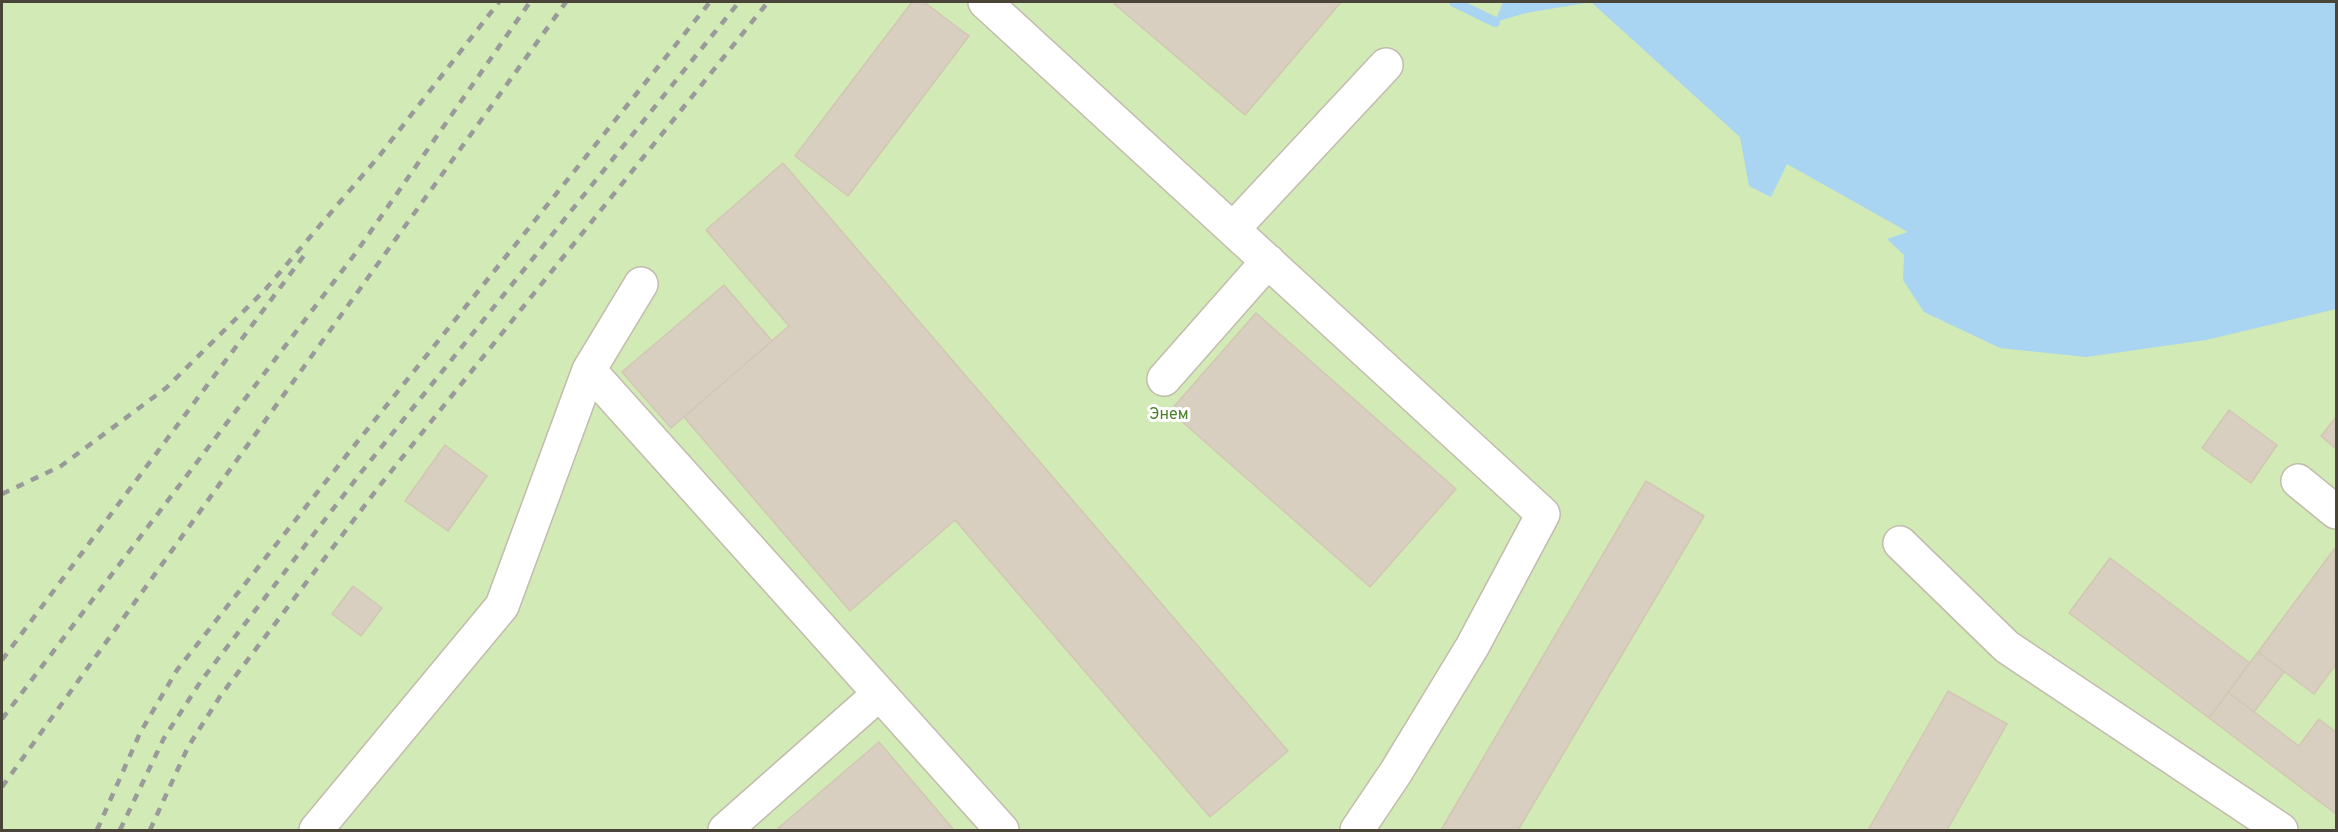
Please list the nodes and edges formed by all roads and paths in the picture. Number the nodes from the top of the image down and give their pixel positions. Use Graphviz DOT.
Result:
graph roads {
  1 [pos="985,2"];
  2 [pos="1386,66"];
  3 [pos="1233,230"];
  4 [pos="1268,261"];
  5 [pos="641,284"];
  6 [pos="589,370"];
  7 [pos="1164,380"];
  8 [pos="2298,481"];
  9 [pos="2337,512"];
  10 [pos="1900,543"];
  11 [pos="879,694"];
  12 [pos="316,831"];
  13 [pos="725,831"];
  14 [pos="1002,831"];
  15 [pos="1357,831"];
  16 [pos="2281,831"];
  1 -- 3 [label="lane"];
  2 -- 3 [label="lane"];
  3 -- 4 [label="lane"];
  4 -- 7 [label="lane"];
  4 -- 15 [label="lane"];
  5 -- 6 [label="lane"];
  6 -- 11 [label="lane"];
  6 -- 12 [label="lane"];
  8 -- 9 [label="lane"];
  10 -- 16 [label="lane"];
  11 -- 13 [label="lane"];
  11 -- 14 [label="lane"];
}
